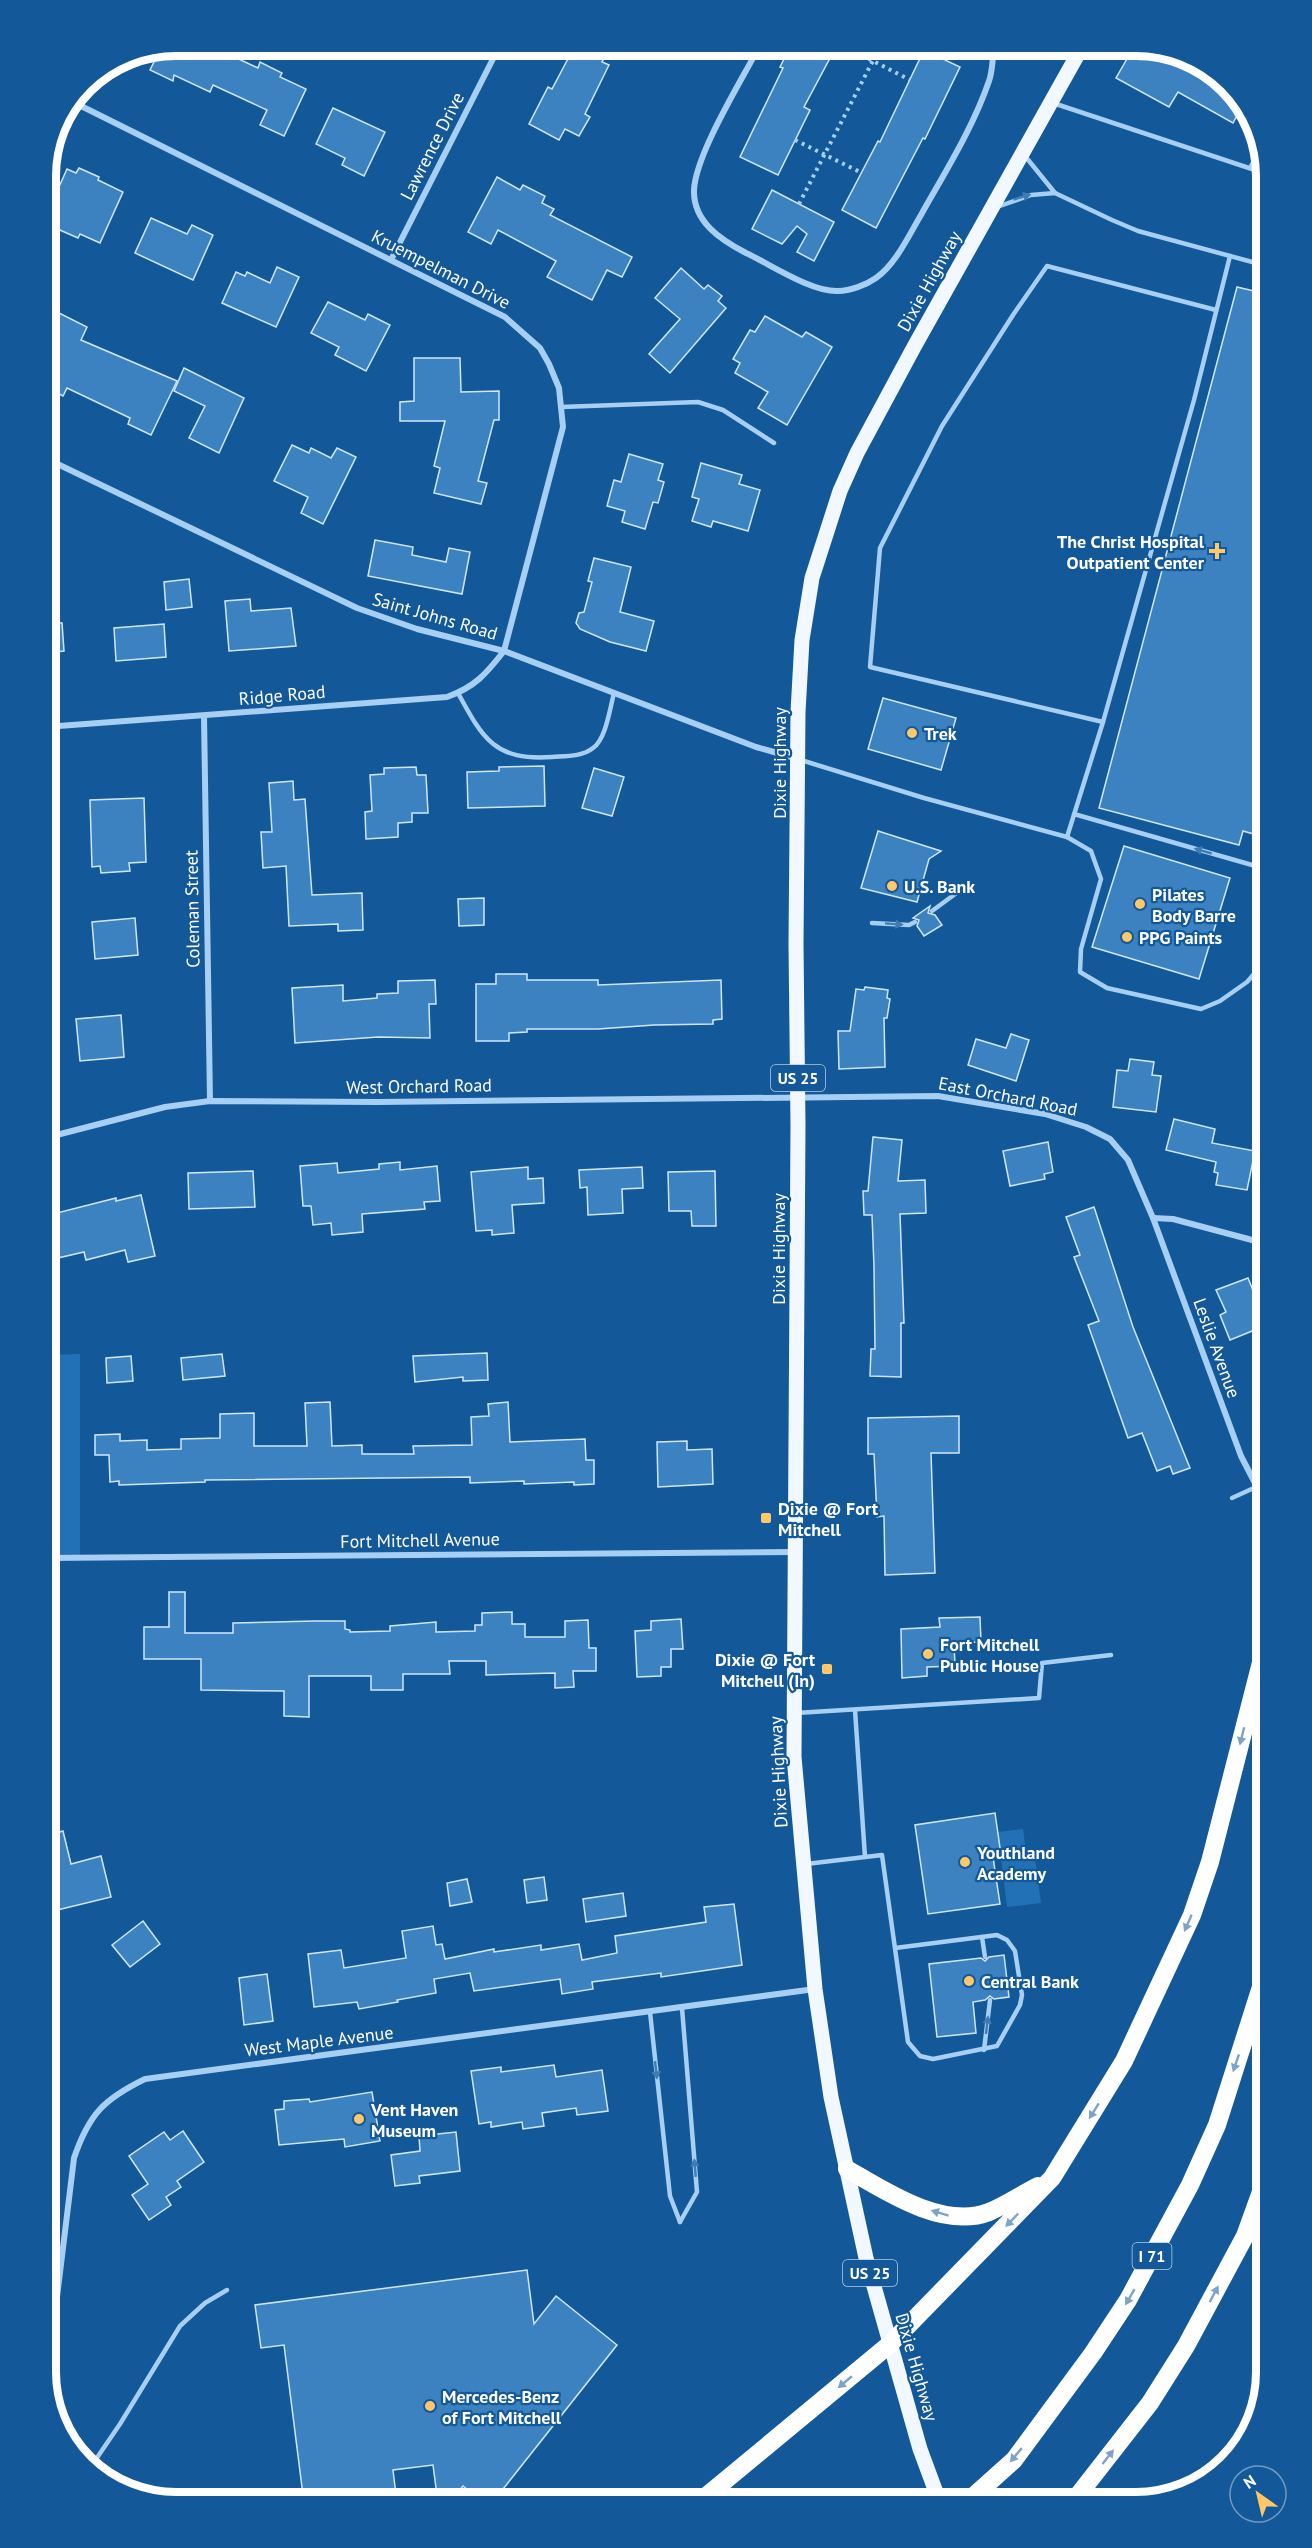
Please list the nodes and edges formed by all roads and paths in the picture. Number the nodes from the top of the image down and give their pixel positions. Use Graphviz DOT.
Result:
graph roads {
  1 [pos="494,56"];
  2 [pos="754,56"];
  3 [pos="865,56"];
  4 [pos="875,56"];
  5 [pos="994,56"];
  6 [pos="1076,56"];
  7 [pos="873,60"];
  8 [pos="910,80"];
  9 [pos="1051,102"];
  10 [pos="79,104"];
  11 [pos="795,140"];
  12 [pos="1022,153"];
  13 [pos="825,154"];
  14 [pos="1255,160"];
  15 [pos="1250,168"];
  16 [pos="1256,170"];
  17 [pos="862,173"];
  18 [pos="1055,193"];
  19 [pos="799,204"];
  20 [pos="990,210"];
  21 [pos="1230,256"];
  22 [pos="391,260"];
  23 [pos="1256,263"];
  24 [pos="1215,310"];
  25 [pos="561,407"];
  26 [pos="774,442"];
  27 [pos="56,463"];
  28 [pos="504,651"];
  29 [pos="458,693"];
  30 [pos="614,693"];
  31 [pos="204,716"];
  32 [pos="1103,722"];
  33 [pos="56,726"];
  34 [pos="796,758"];
  35 [pos="1074,814"];
  36 [pos="1067,837"];
  37 [pos="1256,866"];
  38 [pos="966,886"];
  39 [pos="932,911"];
  40 [pos="915,922"];
  41 [pos="872,923"];
  42 [pos="1256,971"];
  43 [pos="798,1096"];
  44 [pos="210,1101"];
  45 [pos="56,1135"];
  46 [pos="1153,1218"];
  47 [pos="1256,1241"];
  48 [pos="1256,1485"];
  49 [pos="1256,1487"];
  50 [pos="1232,1498"];
  51 [pos="795,1552"];
  52 [pos="56,1558"];
  53 [pos="1111,1655"];
  54 [pos="1256,1682"];
  55 [pos="855,1710"];
  56 [pos="794,1713"];
  57 [pos="865,1857"];
  58 [pos="803,1864"];
  59 [pos="982,1937"];
  60 [pos="895,1948"];
  61 [pos="985,1957"];
  62 [pos="815,1989"];
  63 [pos="990,2000"];
  64 [pos="1256,2003"];
  65 [pos="682,2008"];
  66 [pos="650,2012"];
  67 [pos="984,2050"];
  68 [pos="847,2169"];
  69 [pos="1052,2178"];
  70 [pos="1256,2206"];
  71 [pos="227,2290"];
  72 [pos="56,2305"];
  73 [pos="890,2344"];
  74 [pos="95,2461"];
  75 [pos="711,2492"];
  76 [pos="936,2492"];
  77 [pos="978,2492"];
  78 [pos="1081,2492"];
  1 -- 22 [label="street, Lawrence Drive"];
  2 -- 5 [label="street"];
  3 -- 7 [label="path"];
  4 -- 7 [label="path"];
  6 -- 9 [label="main road, Dixie Highway / US 25"];
  7 -- 8 [label="path"];
  7 -- 13 [label="path"];
  9 -- 12 [label="main road, Dixie Highway / US 25"];
  9 -- 15 [label="lane"];
  10 -- 22 [label="street, Kruempelman Drive"];
  11 -- 13 [label="path"];
  12 -- 18 [label="lane"];
  12 -- 20 [label="main road, Dixie Highway / US 25"];
  13 -- 17 [label="path"];
  13 -- 19 [label="path"];
  14 -- 15 [label="lane"];
  15 -- 16 [label="lane"];
  20 -- 18 [label="lane, one-way"];
  18 -- 21 [label="lane"];
  20 -- 34 [label="main road, Dixie Highway / US 25"];
  21 -- 23 [label="lane"];
  21 -- 24 [label="lane"];
  22 -- 25 [label="street, Kruempelman Drive"];
  24 -- 32 [label="lane"];
  24 -- 32 [label="lane"];
  25 -- 26 [label="lane"];
  25 -- 28 [label="street, Kruempelman Drive"];
  27 -- 28 [label="street, Saint Johns Road"];
  28 -- 29 [label="street, Ridge Road"];
  28 -- 30 [label="street, Saint Johns Road"];
  29 -- 30 [label="lane"];
  29 -- 31 [label="street, Ridge Road"];
  30 -- 34 [label="street, Saint Johns Road"];
  31 -- 33 [label="street, Ridge Road"];
  31 -- 44 [label="street, Coleman Street"];
  32 -- 35 [label="lane"];
  34 -- 36 [label="lane"];
  34 -- 43 [label="main road, Dixie Highway / US 25"];
  35 -- 36 [label="lane"];
  37 -- 35 [label="lane, one-way"];
  36 -- 42 [label="lane"];
  38 -- 39 [label="lane"];
  41 -- 40 [label="lane, one-way"];
  43 -- 44 [label="street, West Orchard Road"];
  43 -- 46 [label="street, East Orchard Road"];
  43 -- 51 [label="main road, Dixie Highway / US 25"];
  44 -- 45 [label="street, West Orchard Road"];
  46 -- 47 [label="street"];
  46 -- 48 [label="street, Leslie Avenue"];
  49 -- 50 [label="lane"];
  51 -- 52 [label="street, Fort Mitchell Avenue"];
  51 -- 56 [label="main road, Dixie Highway / US 25"];
  53 -- 55 [label="lane"];
  54 -- 69 [label="highway, one-way"];
  55 -- 56 [label="lane"];
  55 -- 57 [label="lane"];
  56 -- 58 [label="main road, Dixie Highway / US 25"];
  57 -- 58 [label="lane"];
  57 -- 60 [label="lane"];
  58 -- 62 [label="main road, Dixie Highway / US 25"];
  59 -- 60 [label="lane"];
  59 -- 61 [label="lane"];
  59 -- 67 [label="lane"];
  60 -- 67 [label="lane"];
  62 -- 65 [label="street, West Maple Avenue"];
  62 -- 68 [label="main road, Dixie Highway / US 25"];
  67 -- 63 [label="lane, one-way"];
  64 -- 77 [label="highway, I 71, one-way"];
  65 -- 66 [label="street, West Maple Avenue"];
  66 -- 65 [label="lane, one-way"];
  66 -- 72 [label="street, West Maple Avenue"];
  69 -- 68 [label="highway, one-way"];
  68 -- 73 [label="main road, Dixie Highway / US 25"];
  69 -- 73 [label="highway, one-way"];
  78 -- 70 [label="highway, one-way"];
  71 -- 74 [label="lane"];
  73 -- 75 [label="highway, one-way"];
  73 -- 76 [label="main road, Dixie Highway / US 25"];
}
